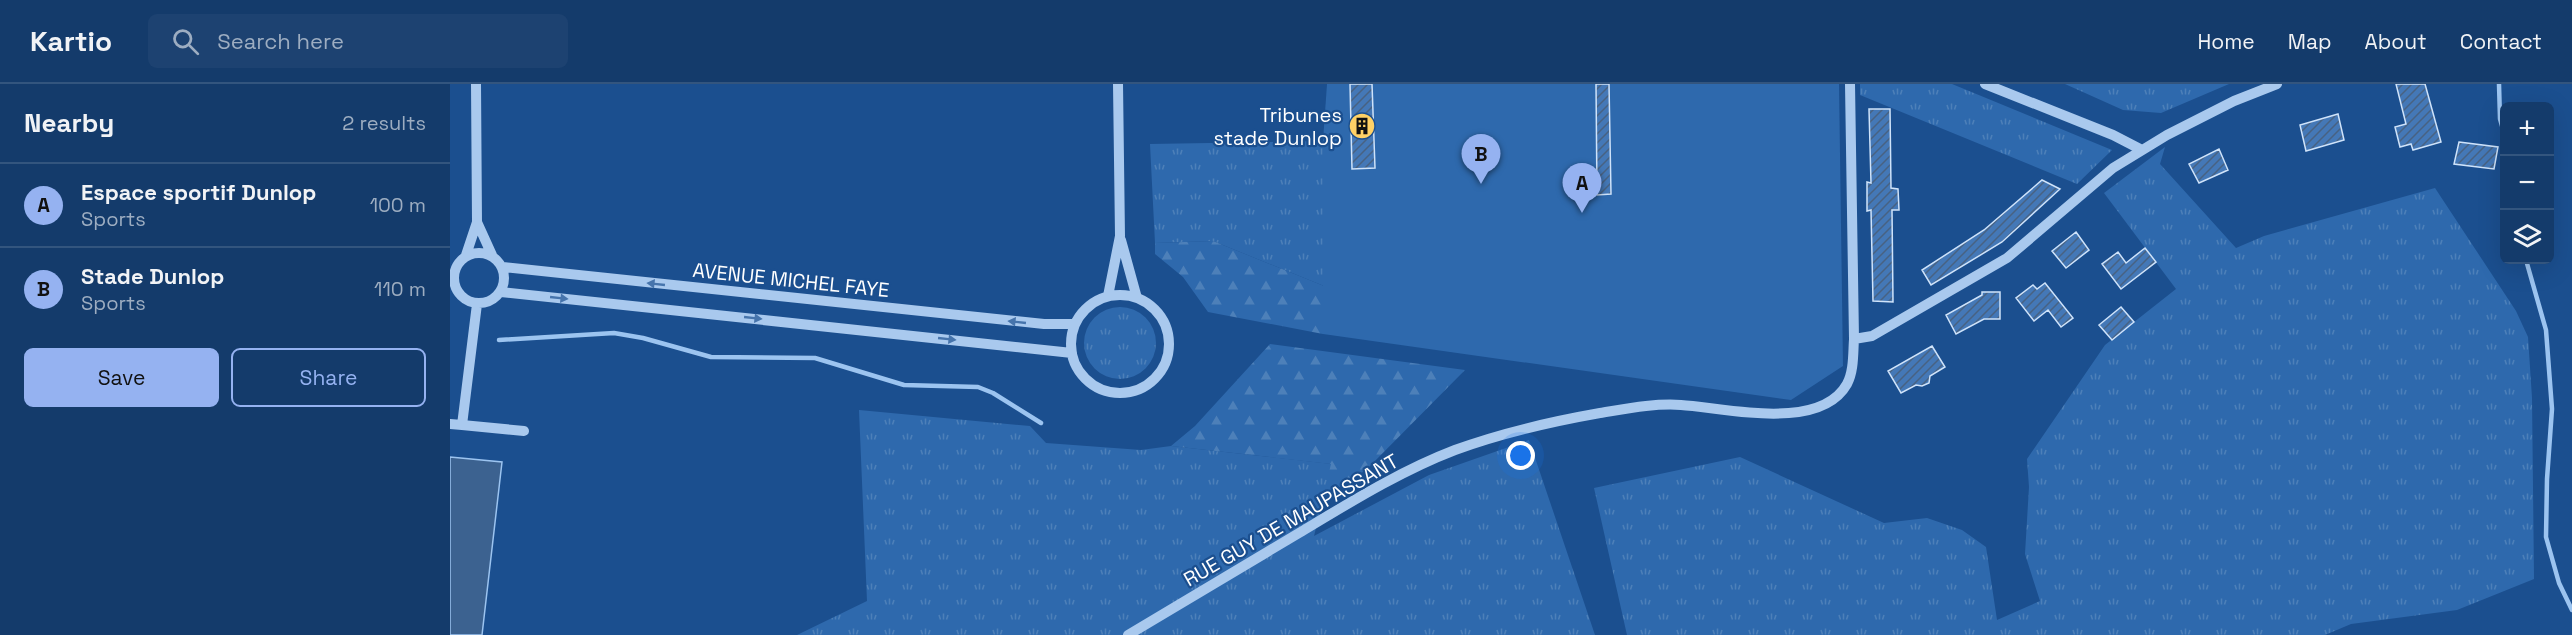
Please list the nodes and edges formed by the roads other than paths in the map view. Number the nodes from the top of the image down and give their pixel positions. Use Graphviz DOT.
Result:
graph roads {
  1 [pos="476,84"];
  2 [pos="1118,84"];
  3 [pos="1850,84"];
  4 [pos="1985,84"];
  5 [pos="2277,84"];
  6 [pos="2142,150"];
  7 [pos="477,222"];
  8 [pos="1120,236"];
  9 [pos="492,255"];
  10 [pos="458,260"];
  11 [pos="503,267"];
  12 [pos="453,286"];
  13 [pos="501,292"];
  14 [pos="1108,296"];
  15 [pos="1137,297"];
  16 [pos="477,304"];
  17 [pos="1075,324"];
  18 [pos="1854,339"];
  19 [pos="1072,353"];
  20 [pos="450,424"];
  21 [pos="462,425"];
  22 [pos="524,431"];
  23 [pos="1128,635"];
  1 -- 7 [label="street"];
  2 -- 8 [label="street"];
  3 -- 18 [label="street, RUE GUY DE MAUPASSANT"];
  4 -- 6 [label="street"];
  5 -- 6 [label="street"];
  6 -- 18 [label="street"];
  7 -- 9 [label="street"];
  7 -- 10 [label="street"];
  8 -- 14 [label="street"];
  8 -- 15 [label="street"];
  9 -- 10 [label="street"];
  9 -- 11 [label="street"];
  10 -- 12 [label="street"];
  11 -- 13 [label="street"];
  17 -- 11 [label="street, AVENUE MICHEL FAYE, one-way"];
  12 -- 16 [label="street"];
  13 -- 16 [label="street"];
  13 -- 19 [label="street, one-way"];
  14 -- 15 [label="street"];
  14 -- 17 [label="street"];
  15 -- 19 [label="street"];
  16 -- 21 [label="street"];
  17 -- 19 [label="street"];
  18 -- 23 [label="street, RUE GUY DE MAUPASSANT"];
  20 -- 21 [label="street"];
  21 -- 22 [label="street"];
}
